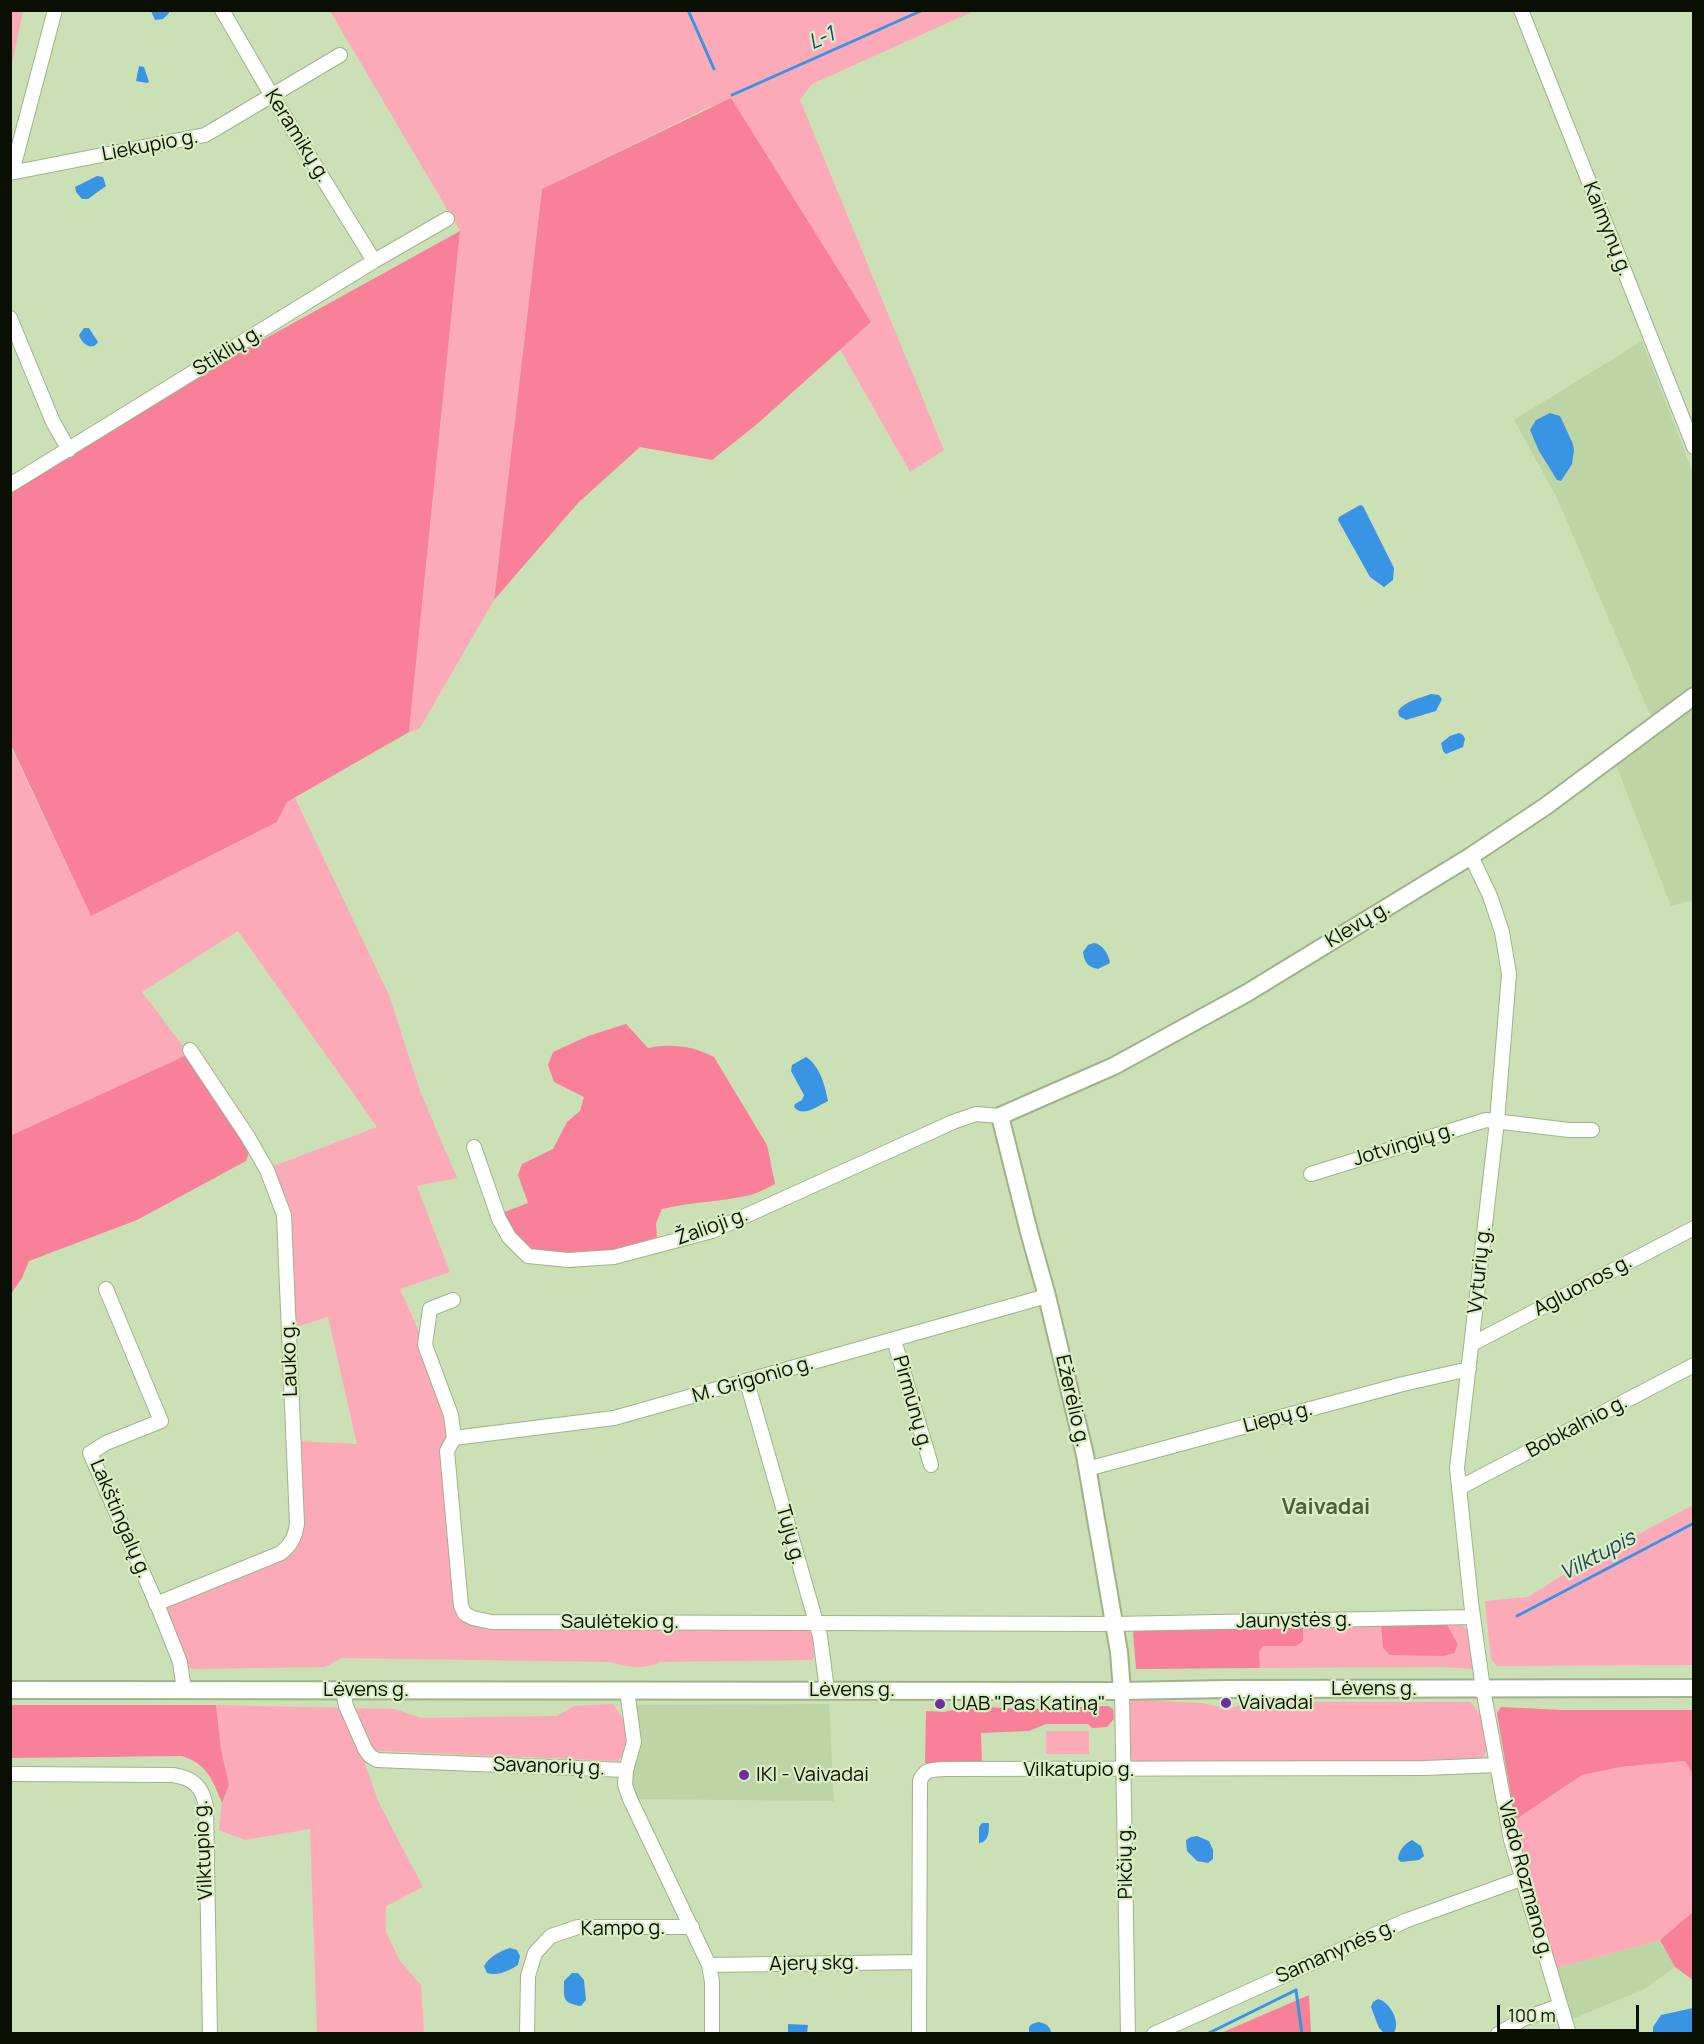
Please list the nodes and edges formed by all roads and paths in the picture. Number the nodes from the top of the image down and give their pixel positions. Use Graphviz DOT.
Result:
graph roads {
  1 [pos="54,10"];
  2 [pos="222,10"];
  3 [pos="1521,10"];
  4 [pos="340,55"];
  5 [pos="272,96"];
  6 [pos="11,172"];
  7 [pos="447,219"];
  8 [pos="374,261"];
  9 [pos="10,318"];
  10 [pos="1694,447"];
  11 [pos="69,450"];
  12 [pos="10,485"];
  13 [pos="1694,696"];
  14 [pos="1471,856"];
  15 [pos="190,1050"];
  16 [pos="1000,1116"];
  17 [pos="1497,1121"];
  18 [pos="1592,1130"];
  19 [pos="474,1147"];
  20 [pos="1311,1174"];
  21 [pos="1694,1228"];
  22 [pos="106,1289"];
  23 [pos="1047,1296"];
  24 [pos="453,1300"];
  25 [pos="894,1340"];
  26 [pos="1472,1344"];
  27 [pos="1694,1365"];
  28 [pos="1469,1369"];
  29 [pos="747,1382"];
  30 [pos="454,1438"];
  31 [pos="931,1466"];
  32 [pos="1087,1469"];
  33 [pos="1460,1488"];
  34 [pos="156,1604"];
  35 [pos="1473,1617"];
  36 [pos="816,1624"];
  37 [pos="1114,1624"];
  38 [pos="1694,1688"];
  39 [pos="1483,1689"];
  40 [pos="10,1690"];
  41 [pos="184,1690"];
  42 [pos="343,1690"];
  43 [pos="627,1690"];
  44 [pos="827,1690"];
  45 [pos="1122,1691"];
  46 [pos="1497,1765"];
  47 [pos="626,1770"];
  48 [pos="1124,1770"];
  49 [pos="10,1774"];
  50 [pos="1521,1879"];
  51 [pos="692,1927"];
  52 [pos="919,1962"];
  53 [pos="709,1965"];
  54 [pos="1559,2006"];
  55 [pos="210,2034"];
  56 [pos="526,2034"];
  57 [pos="712,2034"];
  58 [pos="919,2034"];
  59 [pos="1128,2034"];
  60 [pos="1154,2034"];
  61 [pos="1498,2034"];
  62 [pos="1569,2034"];
  1 -- 6 [label="street"];
  2 -- 5 [label="street, Keramikų g."];
  3 -- 10 [label="street, Kaimynų g."];
  4 -- 5 [label="street, Liekupio g."];
  5 -- 6 [label="street, Liekupio g."];
  5 -- 8 [label="street, Keramikų g."];
  7 -- 8 [label="street, Stiklių g."];
  8 -- 11 [label="street, Stiklių g."];
  9 -- 11 [label="street"];
  11 -- 12 [label="street, Stiklių g."];
  13 -- 14 [label="main road, Klevų g."];
  14 -- 16 [label="main road, Klevų g."];
  14 -- 17 [label="street, Vyturių g."];
  15 -- 34 [label="street, Lauko g."];
  16 -- 19 [label="street, Žalioji g."];
  16 -- 23 [label="main road, Ežerėlio g."];
  17 -- 18 [label="street, Jotvingių g."];
  17 -- 20 [label="street, Jotvingių g."];
  17 -- 26 [label="street, Vyturių g."];
  21 -- 26 [label="street, Agluonos g."];
  22 -- 34 [label="street, Lakštingalų g."];
  23 -- 25 [label="street, M. Grigonio g."];
  23 -- 32 [label="main road, Ežerėlio g."];
  24 -- 30 [label="street, Saulėtekio g."];
  25 -- 29 [label="street, M. Grigonio g."];
  25 -- 31 [label="street, Pirmūnų g."];
  26 -- 28 [label="street, Vyturių g."];
  27 -- 33 [label="street, Bobkalnio g."];
  28 -- 32 [label="street, Liepų g."];
  28 -- 33 [label="street, Vyturių g."];
  29 -- 30 [label="street, M. Grigonio g."];
  29 -- 36 [label="street, Tujų g."];
  30 -- 36 [label="street, Saulėtekio g."];
  32 -- 37 [label="main road, Ežerėlio g."];
  33 -- 35 [label="street, Vyturių g."];
  34 -- 41 [label="street, Lakštingalų g."];
  35 -- 37 [label="street, Jaunystės g."];
  35 -- 39 [label="street, Vyturių g."];
  36 -- 37 [label="street, Saulėtekio g."];
  36 -- 44 [label="street, Tujų g."];
  37 -- 45 [label="main road, Ežerėlio g."];
  38 -- 39 [label="main road, Lėvens g."];
  39 -- 45 [label="main road, Lėvens g."];
  39 -- 46 [label="street, Vlado Rozmano g."];
  40 -- 41 [label="main road, Lėvens g."];
  41 -- 42 [label="main road, Lėvens g."];
  42 -- 43 [label="main road, Lėvens g."];
  42 -- 47 [label="street, Savanorių g."];
  43 -- 44 [label="main road, Lėvens g."];
  43 -- 47 [label="street"];
  44 -- 45 [label="main road, Lėvens g."];
  45 -- 48 [label="street, Pikčių g."];
  46 -- 48 [label="street, Vilkatupio g."];
  46 -- 50 [label="street, Vlado Rozmano g."];
  47 -- 51 [label="street, Savanorių g."];
  48 -- 52 [label="street, Vilkatupio g."];
  48 -- 59 [label="street, Pikčių g."];
  49 -- 55 [label="street, Vilktupio g."];
  50 -- 54 [label="street, Vlado Rozmano g."];
  50 -- 60 [label="street, Samanynės g."];
  51 -- 53 [label="street, Savanorių g."];
  51 -- 56 [label="street, Kampo g."];
  52 -- 53 [label="street, Ajerų skg."];
  52 -- 58 [label="street, Vilkatupio g."];
  53 -- 57 [label="street, Savanorių g."];
  54 -- 61 [label="street"];
  54 -- 62 [label="street, Vlado Rozmano g."];
}
